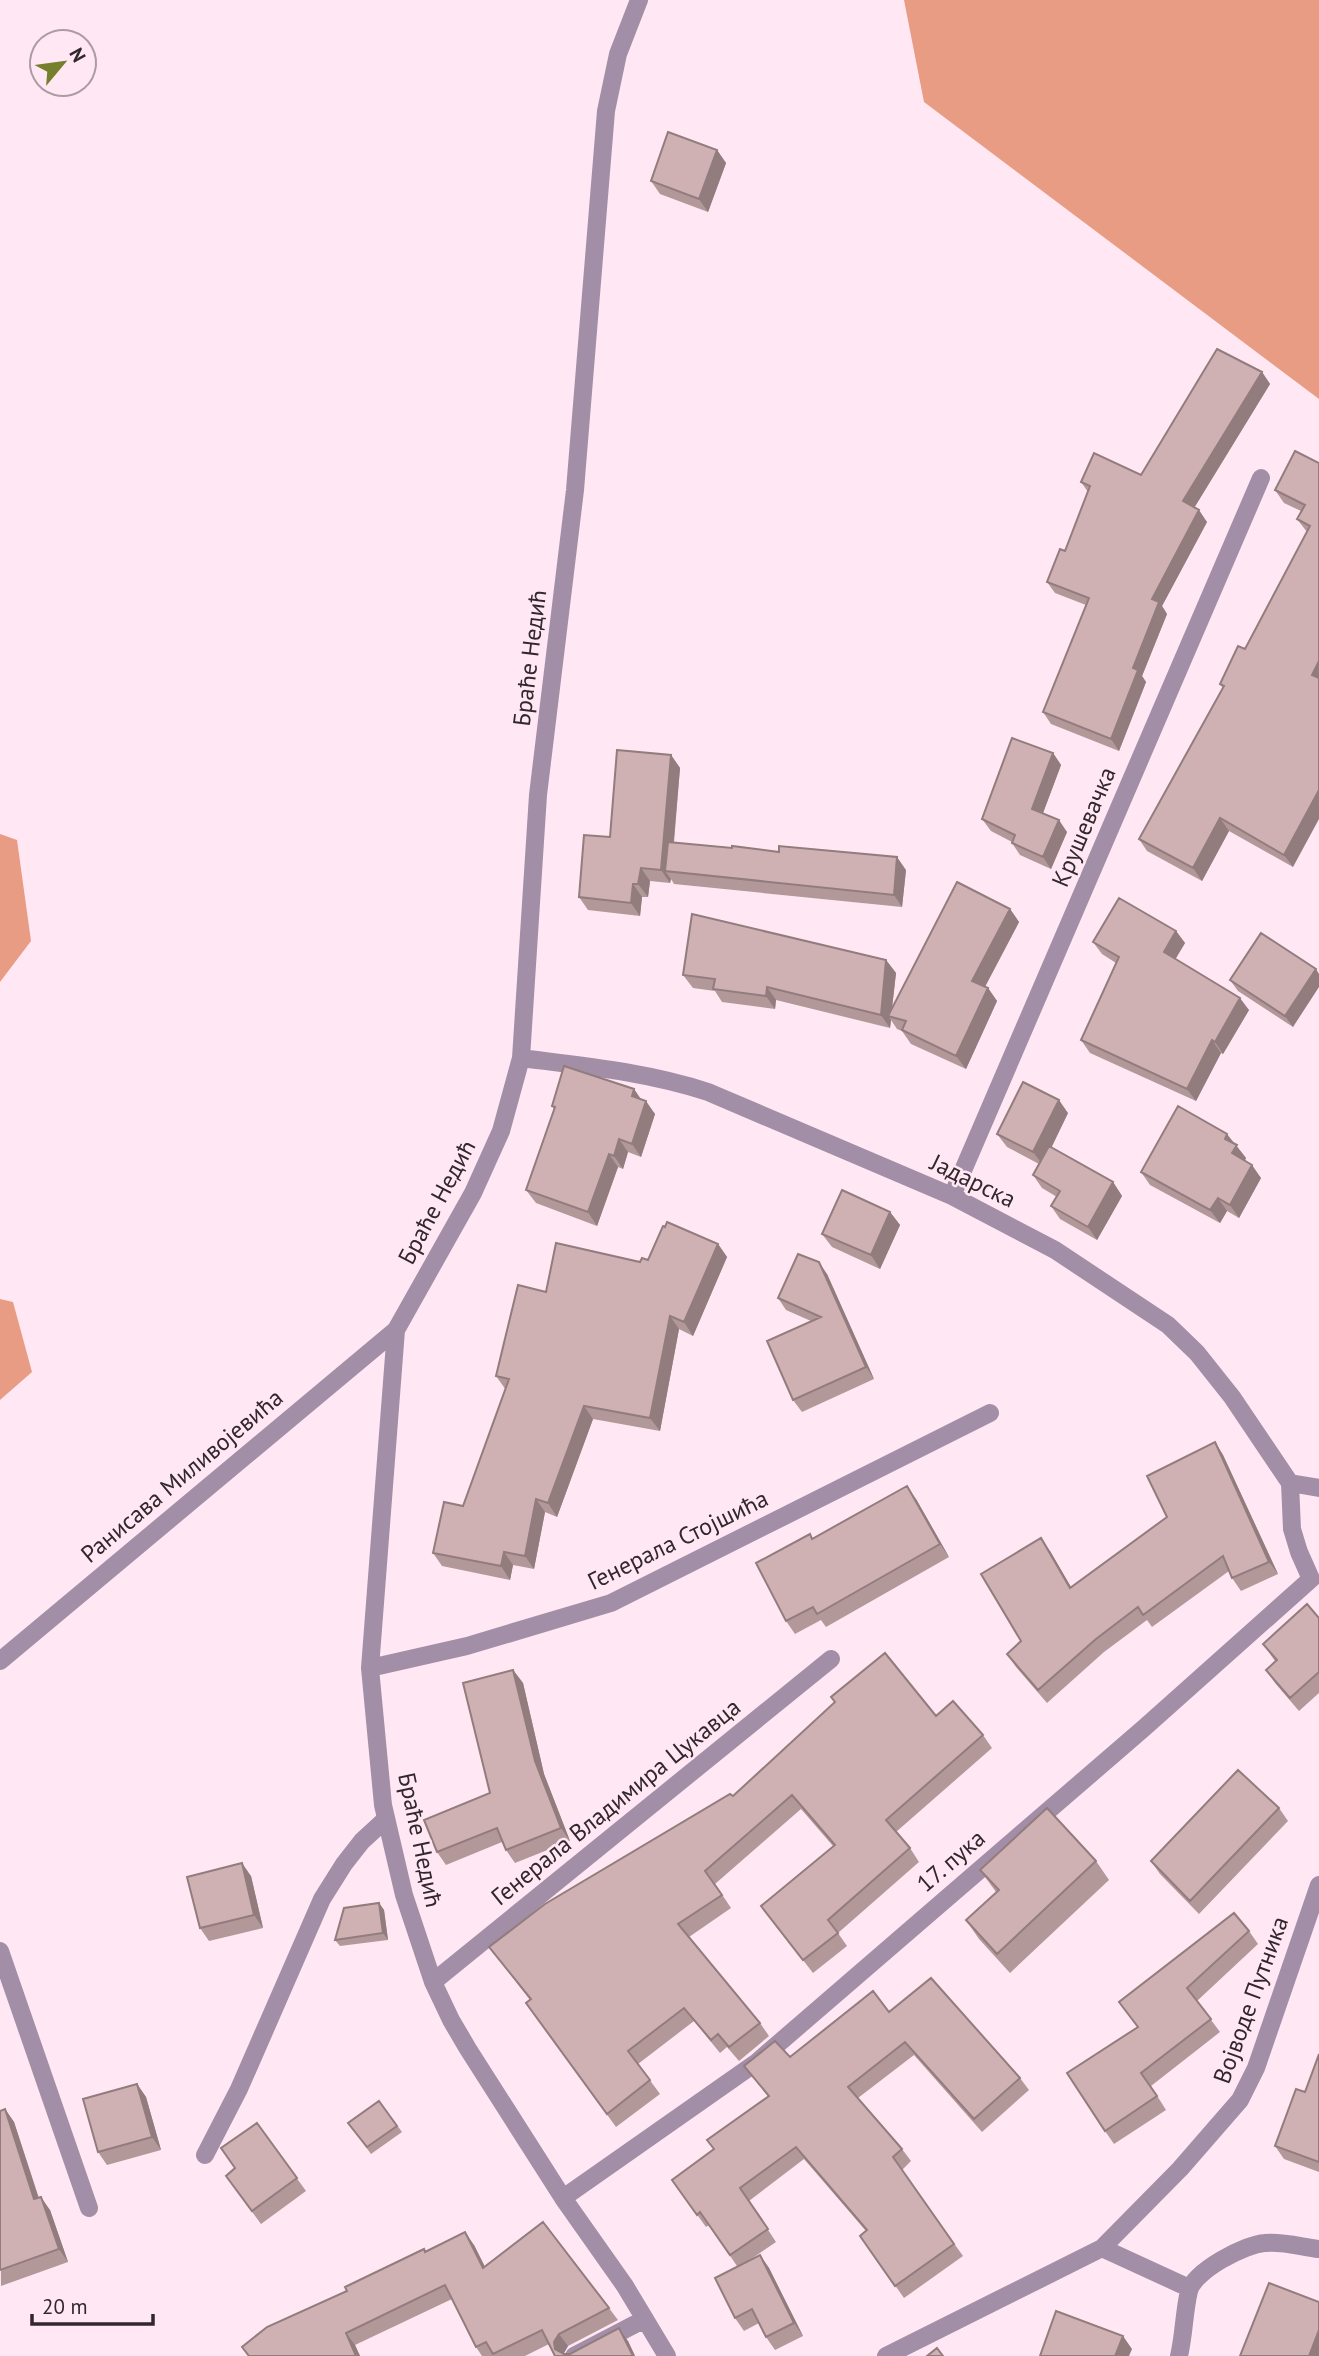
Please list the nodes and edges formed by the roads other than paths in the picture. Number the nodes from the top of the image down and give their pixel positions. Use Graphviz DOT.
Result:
graph roads {
  1 [pos="639,0"];
  2 [pos="1261,478"];
  3 [pos="521,1058"];
  4 [pos="952,1196"];
  5 [pos="396,1330"];
  6 [pos="990,1413"];
  7 [pos="1290,1483"];
  8 [pos="1319,1488"];
  9 [pos="831,1659"];
  10 [pos="0,1661"];
  11 [pos="370,1668"];
  12 [pos="386,1819"];
  13 [pos="1319,1885"];
  14 [pos="0,1951"];
  15 [pos="433,1982"];
  16 [pos="205,2155"];
  17 [pos="563,2198"];
  18 [pos="89,2208"];
  19 [pos="1102,2248"];
  20 [pos="1319,2249"];
  21 [pos="1189,2288"];
  22 [pos="645,2319"];
  23 [pos="574,2356"];
  24 [pos="667,2356"];
  25 [pos="886,2356"];
  26 [pos="1179,2356"];
  1 -- 3 [label="street, Браће Недић"];
  2 -- 4 [label="street, Крушевачка"];
  3 -- 4 [label="street, Јадарска"];
  3 -- 5 [label="street, Браће Недић"];
  4 -- 7 [label="street, Јадарска"];
  5 -- 10 [label="street, Ранисава Миливојевића"];
  5 -- 11 [label="street, Браће Недић"];
  6 -- 11 [label="street, Генерала Стојшића"];
  7 -- 8 [label="street"];
  7 -- 17 [label="street, 17. пука"];
  9 -- 15 [label="street, Генерала Владимира Цукавца"];
  11 -- 12 [label="street, Браће Недић"];
  12 -- 15 [label="street, Браће Недић"];
  12 -- 16 [label="street"];
  13 -- 19 [label="street, Војводе Путника"];
  14 -- 18 [label="street"];
  15 -- 17 [label="street, Браће Недић"];
  17 -- 22 [label="street, Браће Недић"];
  19 -- 21 [label="street"];
  19 -- 25 [label="street, Војводе Путника"];
  20 -- 21 [label="street"];
  21 -- 26 [label="street"];
  22 -- 23 [label="street"];
  22 -- 24 [label="street, Браће Недић"];
}
